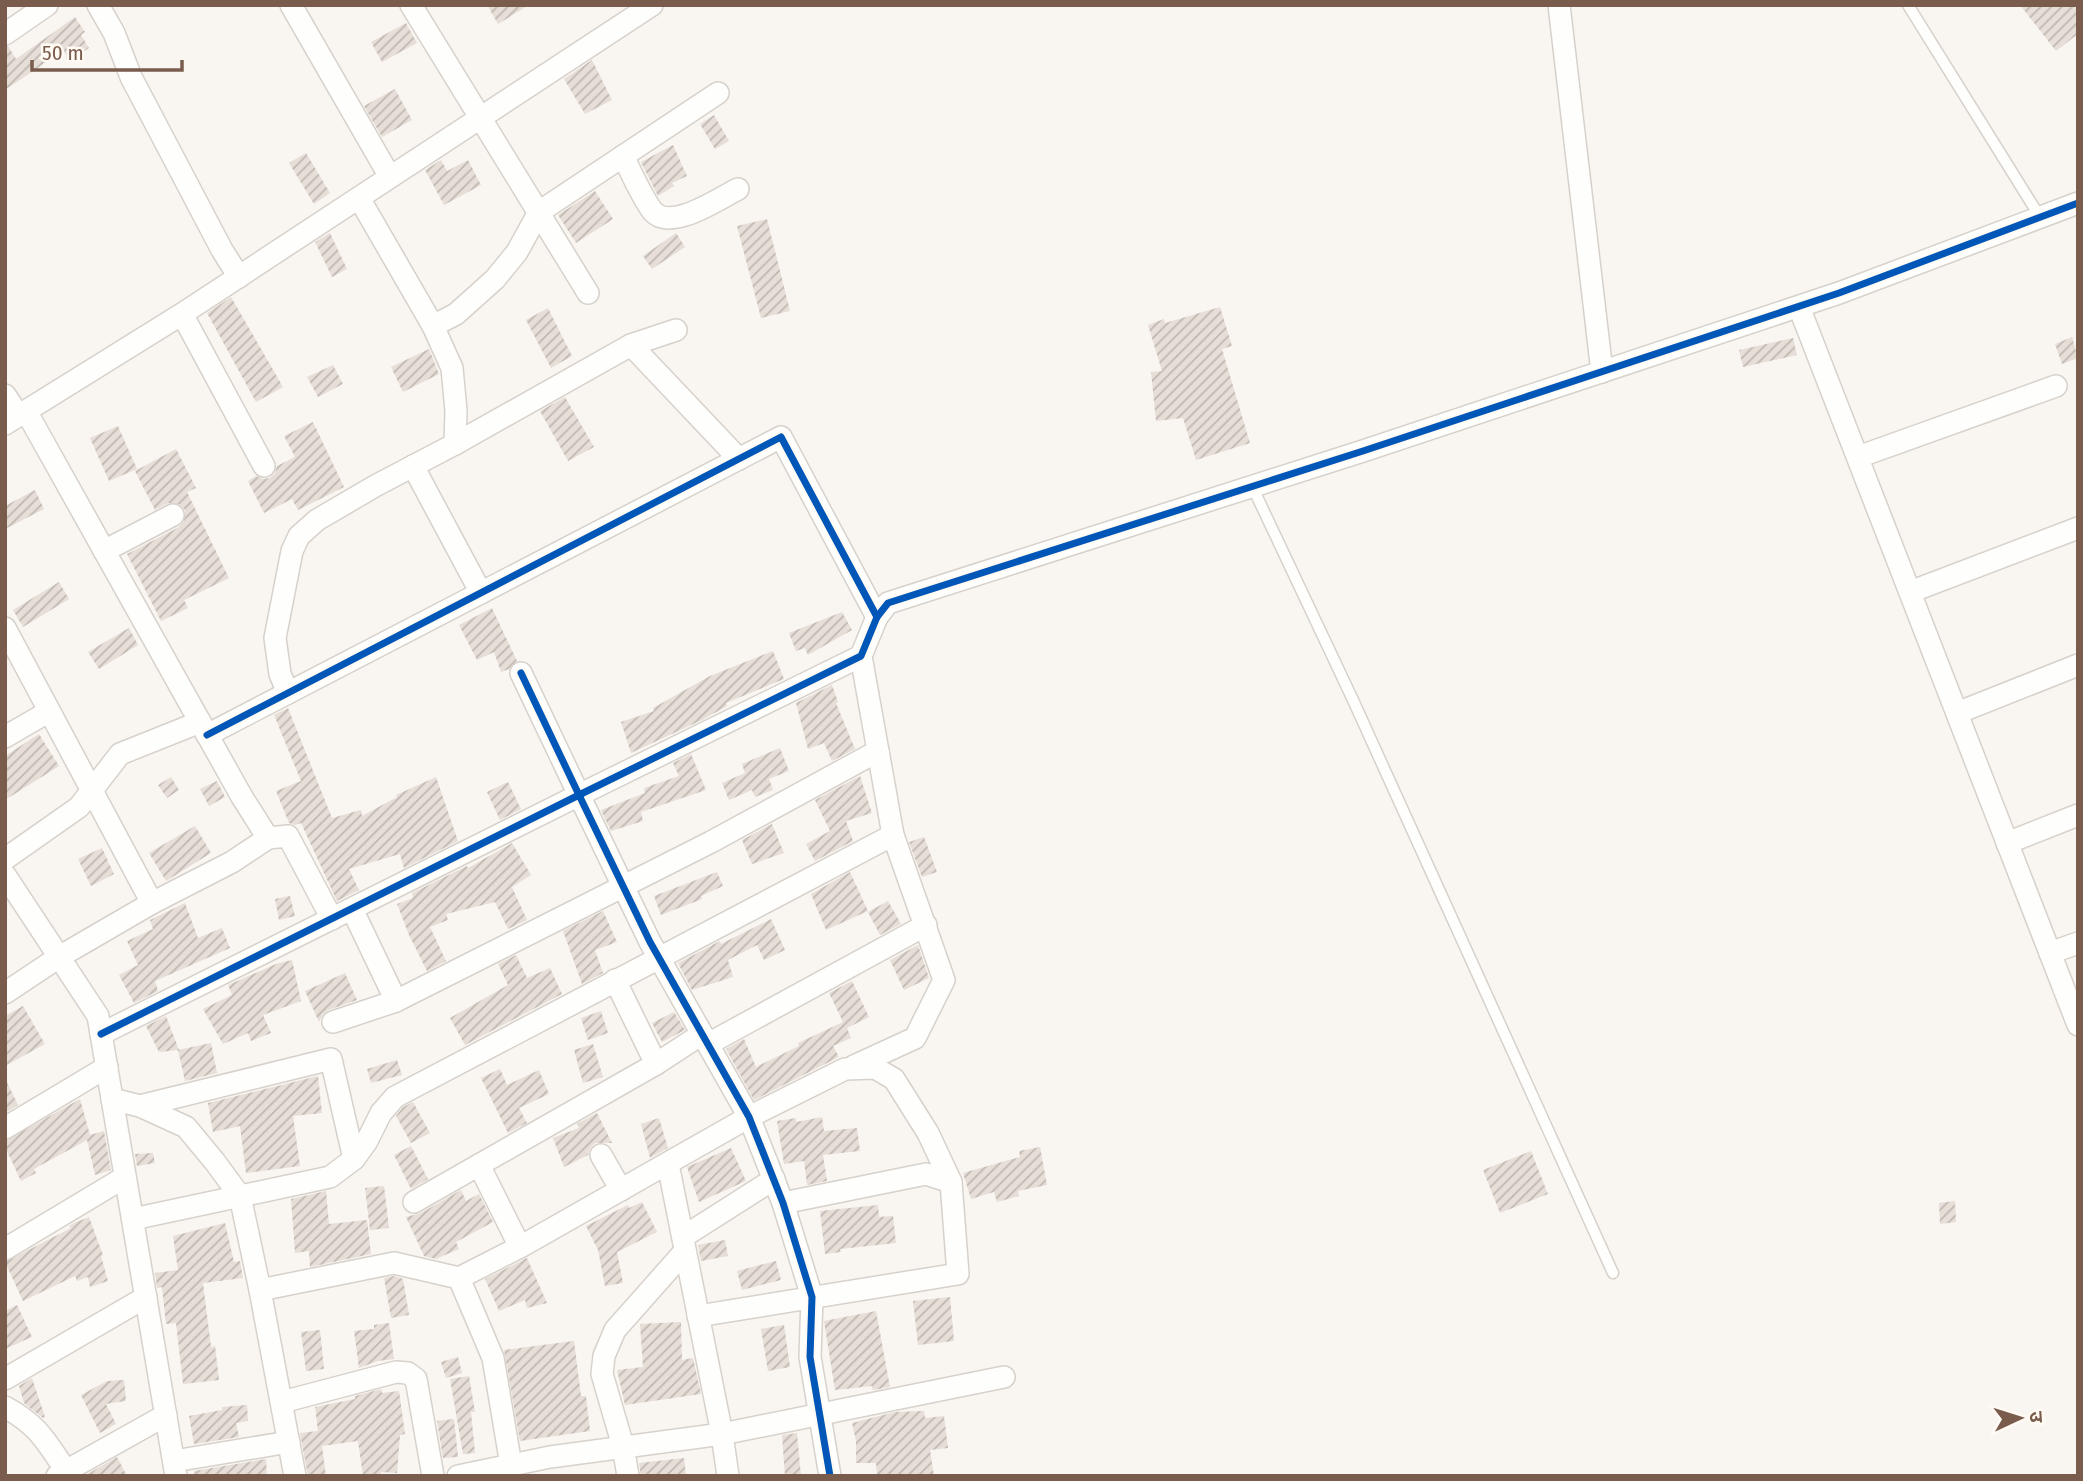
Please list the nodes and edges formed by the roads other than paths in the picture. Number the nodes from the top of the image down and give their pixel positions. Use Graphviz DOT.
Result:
graph roads {
  1 [pos="47,5"];
  2 [pos="98,5"];
  3 [pos="291,5"];
  4 [pos="652,5"];
  5 [pos="1559,5"];
  6 [pos="1908,5"];
  7 [pos="413,6"];
  8 [pos="5,34"];
  9 [pos="719,93"];
  10 [pos="481,117"];
  11 [pos="623,156"];
  12 [pos="390,177"];
  13 [pos="738,189"];
  14 [pos="359,198"];
  15 [pos="2078,202"];
  16 [pos="539,212"];
  17 [pos="2040,217"];
  18 [pos="239,276"];
  19 [pos="588,293"];
  20 [pos="1799,307"];
  21 [pos="182,314"];
  22 [pos="433,326"];
  23 [pos="676,330"];
  24 [pos="631,345"];
  25 [pos="1602,372"];
  26 [pos="2056,386"];
  27 [pos="5,396"];
  28 [pos="17,417"];
  29 [pos="455,444"];
  30 [pos="1858,457"];
  31 [pos="739,458"];
  32 [pos="264,466"];
  33 [pos="413,466"];
  34 [pos="1252,486"];
  35 [pos="173,515"];
  36 [pos="2078,528"];
  37 [pos="104,551"];
  38 [pos="1910,592"];
  39 [pos="481,593"];
  40 [pos="877,617"];
  41 [pos="5,628"];
  42 [pos="861,656"];
  43 [pos="2078,666"];
  44 [pos="521,673"];
  45 [pos="288,693"];
  46 [pos="48,712"];
  47 [pos="1957,713"];
  48 [pos="204,728"];
  49 [pos="5,737"];
  50 [pos="878,751"];
  51 [pos="93,791"];
  52 [pos="579,795"];
  53 [pos="2078,815"];
  54 [pos="893,835"];
  55 [pos="268,838"];
  56 [pos="2007,843"];
  57 [pos="6,872"];
  58 [pos="623,886"];
  59 [pos="152,903"];
  60 [pos="352,909"];
  61 [pos="332,919"];
  62 [pos="926,925"];
  63 [pos="2078,943"];
  64 [pos="2050,953"];
  65 [pos="59,957"];
  66 [pos="658,957"];
  67 [pos="615,980"];
  68 [pos="5,993"];
  69 [pos="396,1001"];
  70 [pos="333,1022"];
  71 [pos="2078,1025"];
  72 [pos="101,1034"];
  73 [pos="705,1039"];
  74 [pos="656,1064"];
  75 [pos="107,1067"];
  76 [pos="845,1069"];
  77 [pos="112,1099"];
  78 [pos="140,1106"];
  79 [pos="749,1117"];
  80 [pos="5,1128"];
  81 [pos="601,1155"];
  82 [pos="354,1159"];
  83 [pos="668,1164"];
  84 [pos="479,1165"];
  85 [pos="125,1177"];
  86 [pos="774,1179"];
  87 [pos="951,1182"];
  88 [pos="621,1190"];
  89 [pos="240,1196"];
  90 [pos="414,1202"];
  91 [pos="783,1203"];
  92 [pos="132,1219"];
  93 [pos="684,1244"];
  94 [pos="520,1247"];
  95 [pos="5,1249"];
  96 [pos="1613,1273"];
  97 [pos="460,1278"];
  98 [pos="260,1290"];
  99 [pos="146,1297"];
  100 [pos="812,1297"];
  101 [pos="698,1316"];
  102 [pos="1004,1377"];
  103 [pos="5,1379"];
  104 [pos="282,1402"];
  105 [pos="5,1407"];
  106 [pos="166,1415"];
  107 [pos="818,1415"];
  108 [pos="722,1434"];
  109 [pos="289,1442"];
  110 [pos="623,1446"];
  111 [pos="511,1465"];
  112 [pos="175,1469"];
  113 [pos="62,1473"];
  114 [pos="295,1476"];
  115 [pos="433,1476"];
  116 [pos="458,1476"];
  117 [pos="628,1476"];
  118 [pos="729,1476"];
  119 [pos="830,1476"];
  1 -- 8 [label="street"];
  2 -- 18 [label="street"];
  3 -- 12 [label="street"];
  4 -- 10 [label="street"];
  5 -- 25 [label="street"];
  6 -- 17 [label="lane"];
  7 -- 10 [label="street"];
  9 -- 11 [label="street"];
  10 -- 12 [label="street"];
  10 -- 16 [label="street"];
  11 -- 13 [label="street"];
  11 -- 16 [label="street"];
  12 -- 14 [label="street"];
  14 -- 18 [label="street"];
  14 -- 22 [label="street"];
  15 -- 17 [label="street"];
  16 -- 19 [label="street"];
  16 -- 22 [label="street"];
  17 -- 20 [label="street"];
  18 -- 21 [label="street"];
  20 -- 25 [label="street"];
  20 -- 30 [label="street"];
  21 -- 28 [label="street"];
  21 -- 32 [label="street"];
  22 -- 29 [label="street"];
  23 -- 24 [label="street"];
  24 -- 29 [label="street"];
  24 -- 31 [label="street"];
  25 -- 34 [label="street"];
  26 -- 30 [label="street"];
  27 -- 28 [label="street"];
  28 -- 37 [label="street"];
  29 -- 33 [label="street"];
  30 -- 38 [label="street"];
  31 -- 39 [label="street"];
  31 -- 40 [label="street"];
  33 -- 39 [label="street"];
  33 -- 45 [label="street"];
  34 -- 40 [label="street"];
  34 -- 96 [label="lane"];
  35 -- 37 [label="street"];
  36 -- 38 [label="street"];
  37 -- 48 [label="street"];
  38 -- 47 [label="street"];
  39 -- 45 [label="street"];
  40 -- 42 [label="street"];
  41 -- 46 [label="street"];
  42 -- 50 [label="street"];
  42 -- 52 [label="street"];
  43 -- 47 [label="street"];
  44 -- 52 [label="street"];
  45 -- 48 [label="street"];
  46 -- 49 [label="street"];
  46 -- 51 [label="street"];
  47 -- 56 [label="street"];
  48 -- 51 [label="street"];
  48 -- 55 [label="street"];
  50 -- 54 [label="street"];
  50 -- 58 [label="street"];
  51 -- 57 [label="street"];
  51 -- 59 [label="street"];
  52 -- 58 [label="street"];
  52 -- 60 [label="street"];
  53 -- 56 [label="street"];
  54 -- 62 [label="street"];
  54 -- 66 [label="street"];
  55 -- 59 [label="street"];
  55 -- 61 [label="street"];
  56 -- 64 [label="street"];
  57 -- 65 [label="street"];
  58 -- 66 [label="street"];
  58 -- 69 [label="street"];
  59 -- 65 [label="street"];
  60 -- 61 [label="street"];
  60 -- 69 [label="street"];
  61 -- 72 [label="street"];
  62 -- 73 [label="street"];
  62 -- 76 [label="street"];
  63 -- 64 [label="street"];
  64 -- 71 [label="street"];
  65 -- 68 [label="street"];
  65 -- 72 [label="street"];
  66 -- 67 [label="street"];
  66 -- 73 [label="street"];
  67 -- 74 [label="street"];
  67 -- 82 [label="street"];
  69 -- 70 [label="street"];
  72 -- 75 [label="street"];
  73 -- 74 [label="street"];
  73 -- 79 [label="street"];
  74 -- 84 [label="street"];
  75 -- 77 [label="street"];
  75 -- 80 [label="street"];
  76 -- 79 [label="street"];
  76 -- 87 [label="street"];
  77 -- 78 [label="street"];
  77 -- 85 [label="street"];
  78 -- 82 [label="street"];
  78 -- 89 [label="street"];
  79 -- 83 [label="street"];
  79 -- 86 [label="street"];
  81 -- 88 [label="street"];
  82 -- 89 [label="street"];
  83 -- 88 [label="street"];
  83 -- 93 [label="street"];
  84 -- 90 [label="street"];
  84 -- 94 [label="street"];
  85 -- 92 [label="street"];
  85 -- 95 [label="street"];
  86 -- 91 [label="street"];
  86 -- 93 [label="street"];
  87 -- 91 [label="street"];
  87 -- 100 [label="street"];
  88 -- 94 [label="street"];
  89 -- 92 [label="street"];
  89 -- 98 [label="street"];
  91 -- 100 [label="street"];
  92 -- 99 [label="street"];
  93 -- 101 [label="street"];
  93 -- 110 [label="street"];
  94 -- 97 [label="street"];
  97 -- 98 [label="street"];
  97 -- 111 [label="street"];
  98 -- 104 [label="street"];
  99 -- 103 [label="street"];
  99 -- 106 [label="street"];
  100 -- 101 [label="street"];
  100 -- 107 [label="street"];
  101 -- 108 [label="street"];
  102 -- 107 [label="street"];
  104 -- 109 [label="street"];
  104 -- 115 [label="street"];
  105 -- 113 [label="street"];
  106 -- 112 [label="street"];
  106 -- 113 [label="street"];
  107 -- 108 [label="street"];
  107 -- 119 [label="street"];
  108 -- 110 [label="street"];
  108 -- 118 [label="street"];
  109 -- 112 [label="street"];
  109 -- 114 [label="street"];
  110 -- 111 [label="street"];
  110 -- 117 [label="street"];
  111 -- 116 [label="street"];
}
